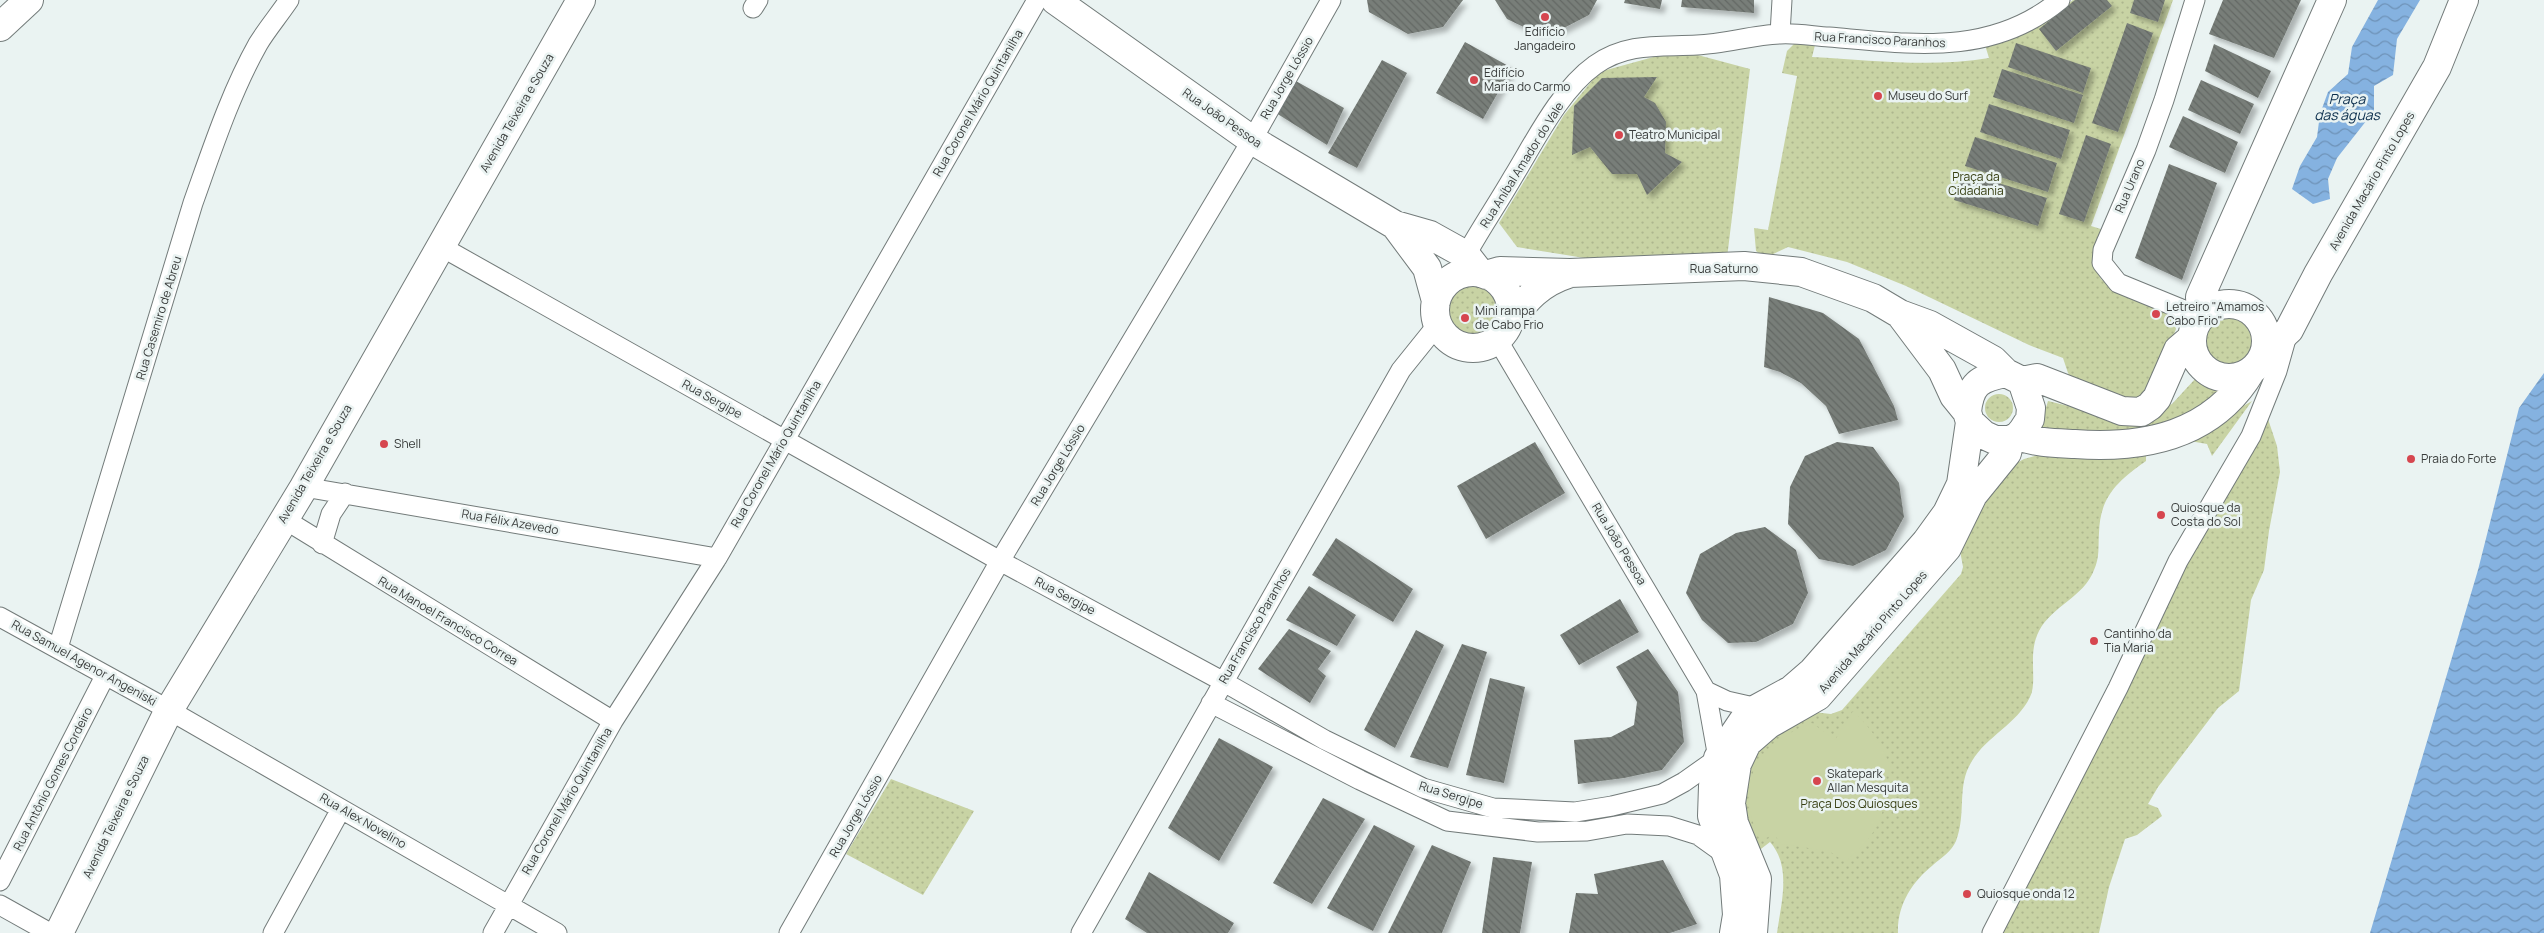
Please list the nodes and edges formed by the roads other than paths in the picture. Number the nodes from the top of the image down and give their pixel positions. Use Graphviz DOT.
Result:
graph roads {
  1 [pos="29,0"];
  2 [pos="289,0"];
  3 [pos="581,0"];
  4 [pos="1037,0"];
  5 [pos="1055,0"];
  6 [pos="1331,0"];
  7 [pos="1782,0"];
  8 [pos="2060,0"];
  9 [pos="2195,0"];
  10 [pos="2332,0"];
  11 [pos="2464,0"];
  12 [pos="0,27"];
  13 [pos="1780,34"];
  14 [pos="1252,140"];
  15 [pos="1395,225"];
  16 [pos="440,246"];
  17 [pos="1478,267"];
  18 [pos="1570,273"];
  19 [pos="1437,313"];
  20 [pos="1900,314"];
  21 [pos="2197,327"];
  22 [pos="1503,330"];
  23 [pos="2289,330"];
  24 [pos="2258,361"];
  25 [pos="2014,377"];
  26 [pos="1969,417"];
  27 [pos="2014,438"];
  28 [pos="784,440"];
  29 [pos="304,487"];
  30 [pos="345,493"];
  31 [pos="284,520"];
  32 [pos="322,544"];
  33 [pos="717,558"];
  34 [pos="1000,561"];
  35 [pos="0,616"];
  36 [pos="58,648"];
  37 [pos="105,676"];
  38 [pos="1224,682"];
  39 [pos="1706,690"];
  40 [pos="1212,703"];
  41 [pos="1758,708"];
  42 [pos="169,710"];
  43 [pos="612,721"];
  44 [pos="1718,758"];
  45 [pos="1454,795"];
  46 [pos="342,809"];
  47 [pos="1447,821"];
  48 [pos="1726,855"];
  49 [pos="0,881"];
  50 [pos="509,904"];
  51 [pos="0,906"];
  52 [pos="50,933"];
  53 [pos="59,933"];
  54 [pos="273,933"];
  55 [pos="493,933"];
  56 [pos="557,933"];
  57 [pos="789,933"];
  58 [pos="1081,933"];
  59 [pos="1734,933"];
  60 [pos="1753,933"];
  61 [pos="1992,933"];
  1 -- 12 [label="main road"];
  2 -- 36 [label="street, Rua Casemiro de Abreu"];
  3 -- 16 [label="main road, Avenida Teixeira e Souza"];
  4 -- 28 [label="street, Rua Coronel Mário Quintanilha"];
  5 -- 14 [label="main road, Rua João Pessoa"];
  6 -- 14 [label="street, Rua Jorge Lóssio"];
  7 -- 13 [label="street"];
  8 -- 13 [label="street, Rua Francisco Paranhos"];
  9 -- 21 [label="street, Rua Urano"];
  10 -- 21 [label="main road"];
  11 -- 23 [label="main road, Avenida Macário Pinto Lopes"];
  13 -- 17 [label="street, Rua Aníbal Amador do Vale"];
  14 -- 15 [label="main road, Rua João Pessoa"];
  14 -- 34 [label="street, Rua Jorge Lóssio"];
  15 -- 17 [label="main road, Rua João Pessoa"];
  15 -- 19 [label="main road, Rua João Pessoa"];
  16 -- 28 [label="street, Rua Sergipe"];
  16 -- 29 [label="main road, Avenida Teixeira e Souza"];
  17 -- 18 [label="main road, Rua Saturno"];
  17 -- 19 [label="main road"];
  17 -- 22 [label="main road"];
  18 -- 20 [label="main road, Rua Saturno"];
  18 -- 22 [label="main road, Rua Saturno"];
  19 -- 22 [label="main road"];
  19 -- 38 [label="street, Rua Francisco Paranhos"];
  20 -- 25 [label="main road, Rua Saturno"];
  20 -- 26 [label="main road, Rua Saturno"];
  21 -- 24 [label="main road"];
  21 -- 24 [label="main road"];
  21 -- 25 [label="main road, Avenida Macário Pinto Lopes"];
  22 -- 39 [label="street, Rua João Pessoa"];
  23 -- 24 [label="main road, Avenida Macário Pinto Lopes"];
  23 -- 61 [label="street"];
  24 -- 27 [label="main road, Avenida Macário Pinto Lopes"];
  25 -- 26 [label="main road, Avenida Macário Pinto Lopes"];
  25 -- 27 [label="main road, Avenida Macário Pinto Lopes"];
  26 -- 27 [label="main road"];
  26 -- 41 [label="main road, Avenida Macário Pinto Lopes"];
  27 -- 60 [label="main road, Avenida Macário Pinto Lopes"];
  28 -- 33 [label="street, Rua Coronel Mário Quintanilha"];
  28 -- 34 [label="street, Rua Sergipe"];
  29 -- 30 [label="street, Rua Félix Azevedo"];
  29 -- 31 [label="main road, Avenida Teixeira e Souza"];
  30 -- 32 [label="street"];
  30 -- 33 [label="street, Rua Félix Azevedo"];
  31 -- 32 [label="street, Rua Manoel Francisco Correa"];
  31 -- 42 [label="main road, Avenida Teixeira e Souza"];
  32 -- 43 [label="street, Rua Manoel Francisco Correa"];
  33 -- 43 [label="street, Rua Coronel Mário Quintanilha"];
  34 -- 38 [label="street, Rua Sergipe"];
  34 -- 57 [label="street, Rua Jorge Lóssio"];
  35 -- 36 [label="street, Rua Samuel Agenor Angeniski"];
  36 -- 37 [label="street, Rua Samuel Agenor Angeniski"];
  37 -- 42 [label="street, Rua Samuel Agenor Angeniski"];
  37 -- 49 [label="street, Rua Antônio Gomes Cordeiro"];
  38 -- 40 [label="street, Rua Francisco Paranhos"];
  38 -- 45 [label="street, Rua Sergipe"];
  39 -- 41 [label="street"];
  39 -- 44 [label="street, Rua João Pessoa"];
  40 -- 47 [label="street, Rua Sergipe"];
  40 -- 58 [label="street, Rua Francisco Paranhos"];
  41 -- 44 [label="main road, Avenida Macário Pinto Lopes"];
  42 -- 46 [label="street, Rua Alex Novelino"];
  42 -- 53 [label="main road, Avenida Teixeira e Souza"];
  43 -- 50 [label="street, Rua Coronel Mário Quintanilha"];
  44 -- 45 [label="street, Rua Sergipe"];
  44 -- 48 [label="main road, Avenida Macário Pinto Lopes"];
  45 -- 47 [label="street"];
  46 -- 50 [label="street, Rua Alex Novelino"];
  46 -- 54 [label="street"];
  47 -- 48 [label="street, Rua Sergipe"];
  48 -- 59 [label="main road, Avenida Macário Pinto Lopes"];
  50 -- 55 [label="street, Rua Coronel Mário Quintanilha"];
  50 -- 56 [label="street, Rua Alex Novelino"];
  51 -- 52 [label="street"];
}
